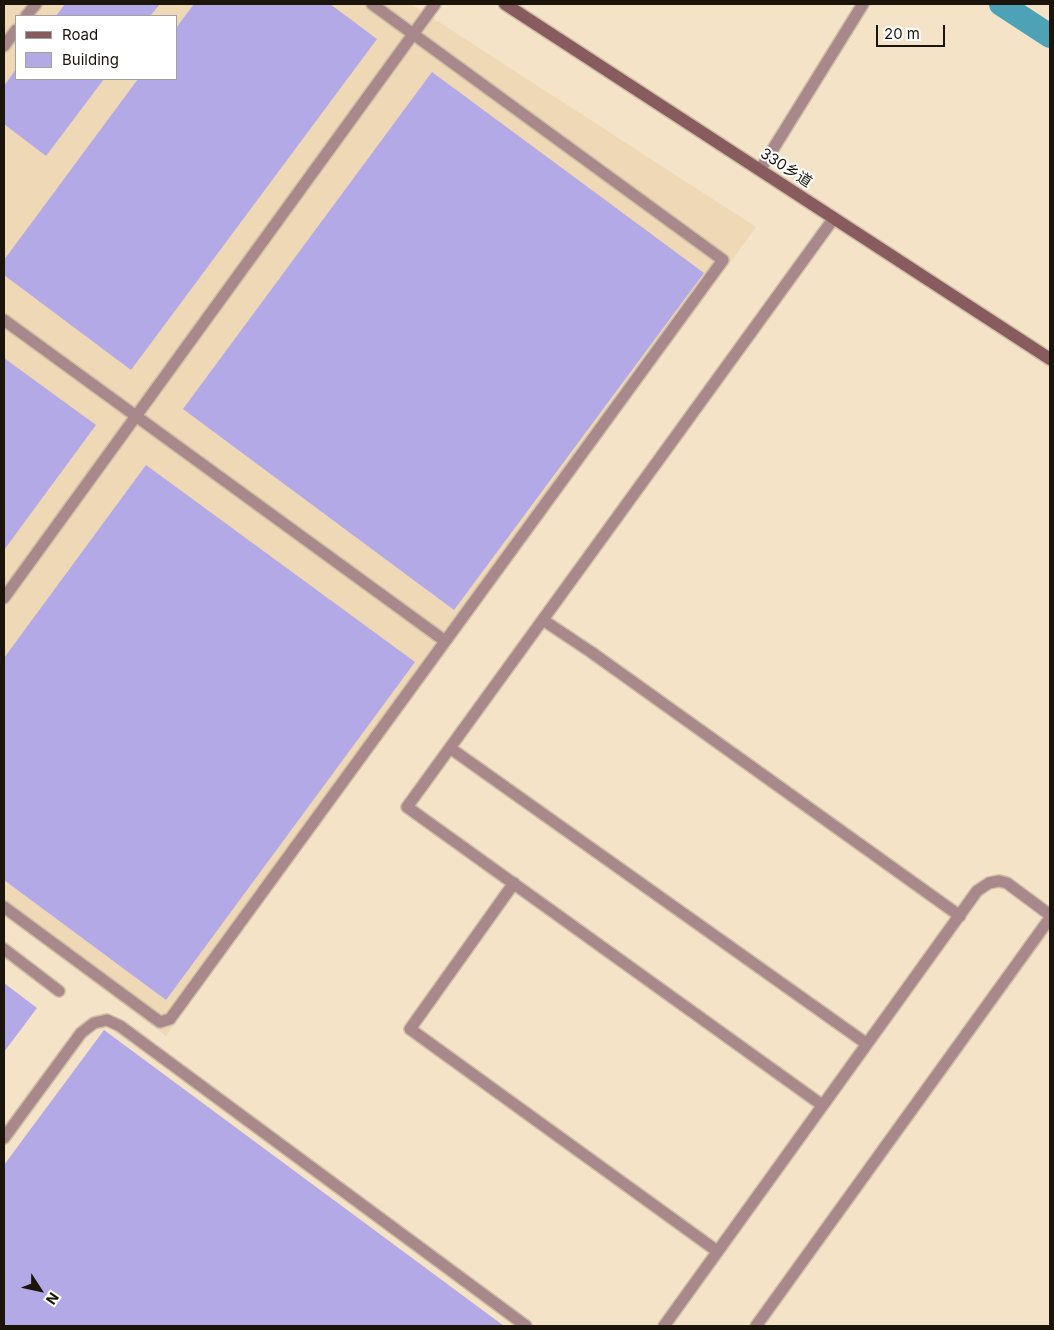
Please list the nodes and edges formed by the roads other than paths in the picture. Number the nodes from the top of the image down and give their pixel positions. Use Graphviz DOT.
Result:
graph roads {
  1 [pos="36,4"];
  2 [pos="372,4"];
  3 [pos="435,4"];
  4 [pos="505,4"];
  5 [pos="863,4"];
  6 [pos="27,15"];
  7 [pos="15,31"];
  8 [pos="414,32"];
  9 [pos="4,46"];
  10 [pos="760,170"];
  11 [pos="834,218"];
  12 [pos="4,320"];
  13 [pos="1050,359"];
  14 [pos="136,416"];
  15 [pos="4,598"];
  16 [pos="543,620"];
  17 [pos="445,640"];
  18 [pos="450,748"];
  19 [pos="514,883"];
  20 [pos="4,907"];
  21 [pos="960,916"];
  22 [pos="1050,916"];
  23 [pos="4,949"];
  24 [pos="59,991"];
  25 [pos="867,1044"];
  26 [pos="822,1105"];
  27 [pos="4,1138"];
  28 [pos="717,1251"];
  29 [pos="526,1326"];
  30 [pos="664,1326"];
  31 [pos="756,1326"];
  1 -- 6 [label="lane"];
  2 -- 8 [label="lane"];
  3 -- 8 [label="lane"];
  4 -- 10 [label="street, 330乡道"];
  5 -- 10 [label="lane"];
  7 -- 9 [label="lane"];
  8 -- 14 [label="lane"];
  8 -- 17 [label="lane"];
  10 -- 11 [label="street, 330乡道"];
  11 -- 13 [label="street, 330乡道"];
  11 -- 16 [label="lane"];
  12 -- 14 [label="lane"];
  14 -- 15 [label="lane"];
  14 -- 17 [label="lane"];
  16 -- 18 [label="lane"];
  16 -- 21 [label="lane"];
  17 -- 20 [label="lane"];
  18 -- 19 [label="lane"];
  18 -- 25 [label="lane"];
  19 -- 26 [label="lane"];
  19 -- 28 [label="lane"];
  21 -- 22 [label="lane"];
  21 -- 25 [label="lane"];
  22 -- 31 [label="lane"];
  23 -- 24 [label="lane"];
  25 -- 26 [label="lane"];
  26 -- 28 [label="lane"];
  27 -- 29 [label="lane"];
  28 -- 30 [label="lane"];
}
